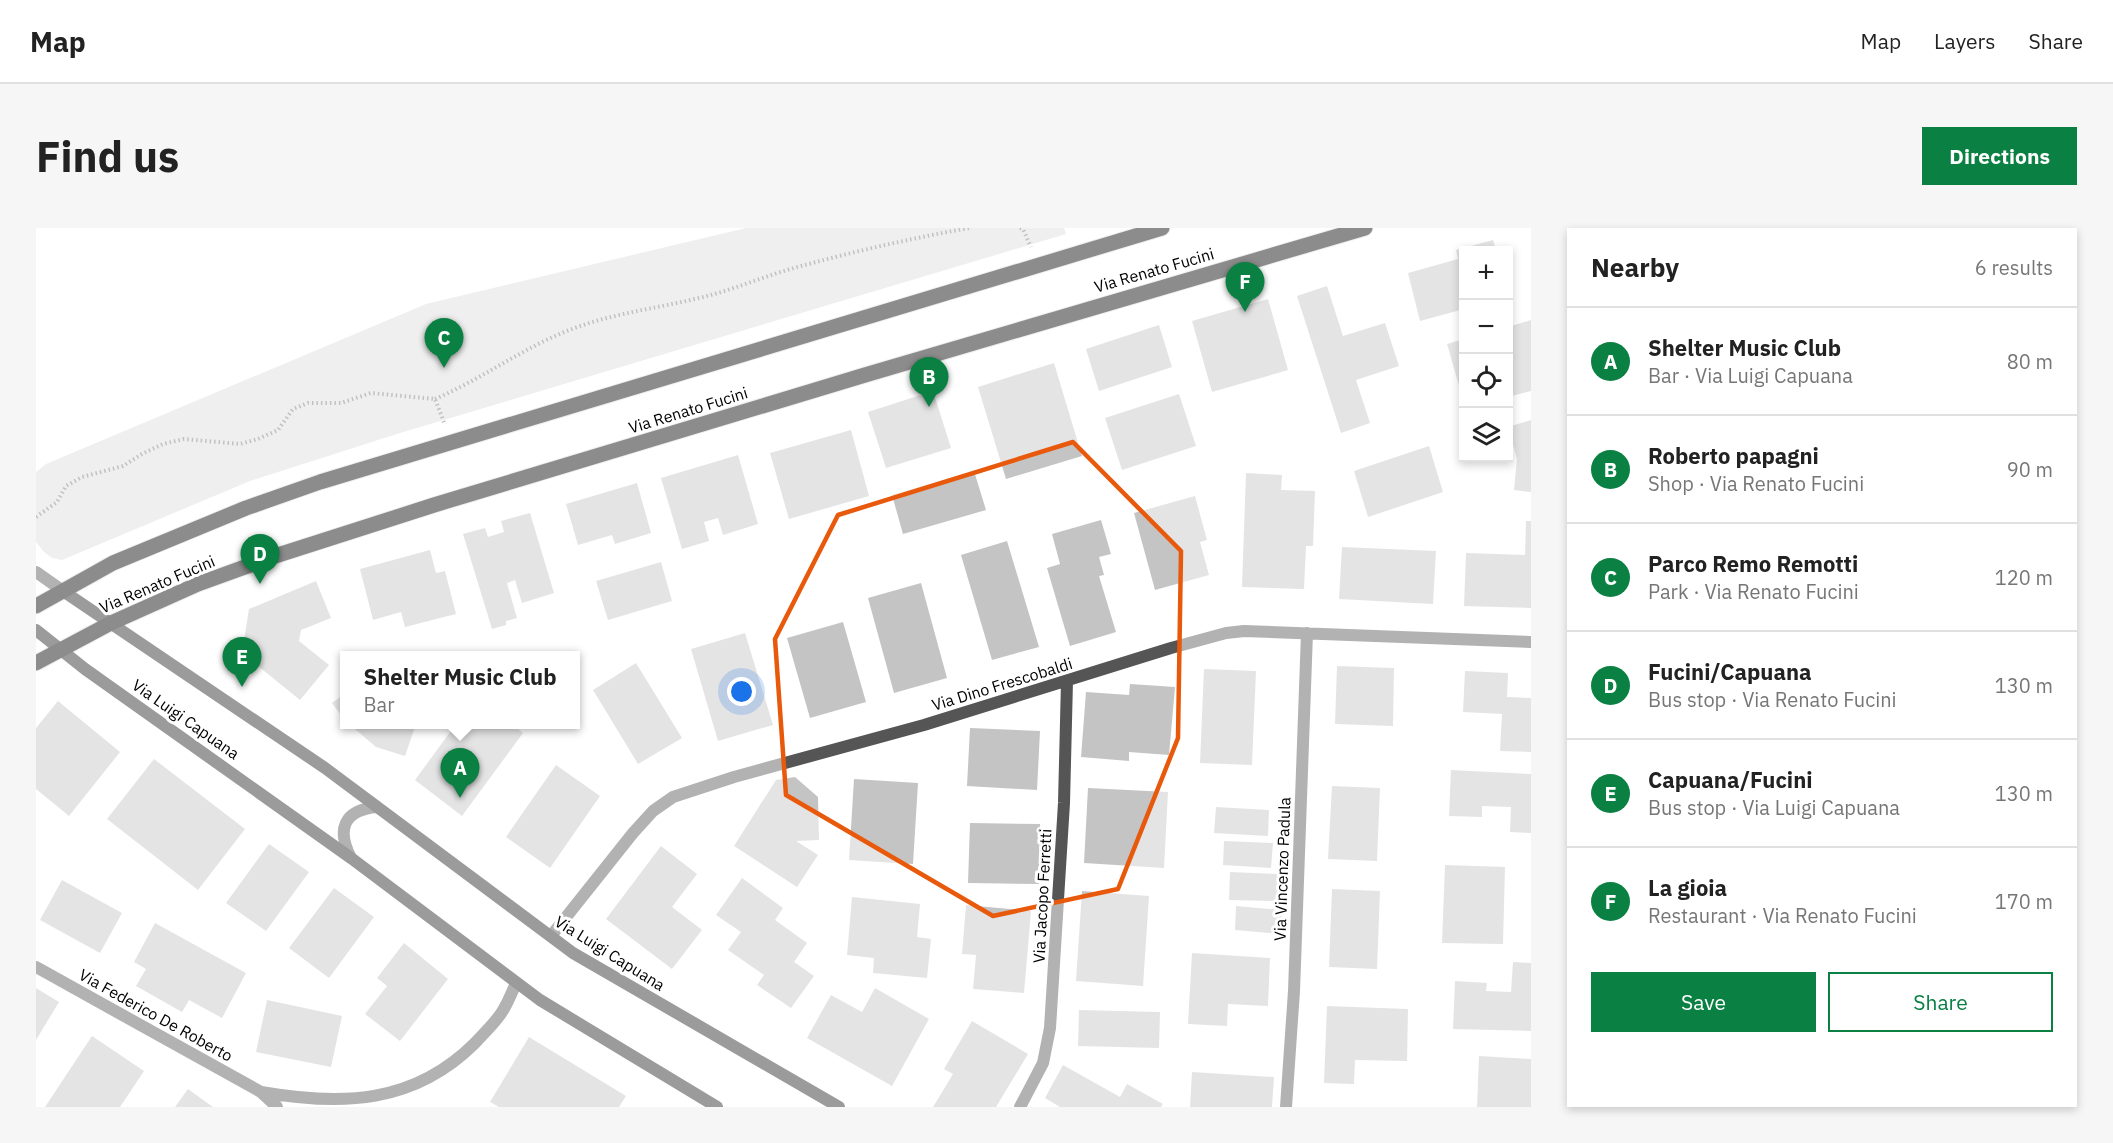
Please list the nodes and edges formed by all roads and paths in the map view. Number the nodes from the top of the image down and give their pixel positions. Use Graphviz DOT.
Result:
graph roads {
  1 [pos="969,228"];
  2 [pos="1162,228"];
  3 [pos="1365,228"];
  4 [pos="435,399"];
  5 [pos="452,441"];
  6 [pos="36,517"];
  7 [pos="36,572"];
  8 [pos="63,591"];
  9 [pos="36,606"];
  10 [pos="111,623"];
  11 [pos="36,630"];
  12 [pos="1307,633"];
  13 [pos="1531,642"];
  14 [pos="60,649"];
  15 [pos="36,663"];
  16 [pos="1067,681"];
  17 [pos="377,807"];
  18 [pos="351,858"];
  19 [pos="551,936"];
  20 [pos="36,967"];
  21 [pos="516,983"];
  22 [pos="261,1092"];
  23 [pos="277,1107"];
  24 [pos="717,1107"];
  25 [pos="839,1107"];
  26 [pos="1020,1107"];
  27 [pos="1286,1107"];
  1 -- 4 [label="path"];
  2 -- 5 [label="main road, Via Renato Fucini"];
  3 -- 10 [label="main road, Via Renato Fucini"];
  4 -- 5 [label="path"];
  4 -- 6 [label="path"];
  5 -- 8 [label="main road, Via Renato Fucini"];
  7 -- 8 [label="street"];
  8 -- 9 [label="main road, Via Renato Fucini"];
  8 -- 10 [label="street, Via Luigi Capuana"];
  10 -- 14 [label="main road, Via Renato Fucini"];
  10 -- 17 [label="street, Via Luigi Capuana"];
  11 -- 14 [label="street, Via Luigi Capuana"];
  12 -- 13 [label="street, Via Dino Frescobaldi"];
  12 -- 16 [label="street, Via Dino Frescobaldi"];
  12 -- 27 [label="street, Via Vincenzo Padula"];
  14 -- 15 [label="main road, Via Renato Fucini"];
  14 -- 18 [label="street, Via Luigi Capuana"];
  16 -- 19 [label="street, Via Dino Frescobaldi"];
  16 -- 26 [label="street, Via Jacopo Ferretti"];
  17 -- 18 [label="street"];
  17 -- 19 [label="street, Via Luigi Capuana"];
  18 -- 21 [label="street, Via Luigi Capuana"];
  19 -- 25 [label="street, Via Luigi Capuana"];
  20 -- 22 [label="street, Via Federico De Roberto"];
  21 -- 22 [label="street"];
  21 -- 24 [label="street, Via Luigi Capuana"];
  22 -- 23 [label="street"];
}
